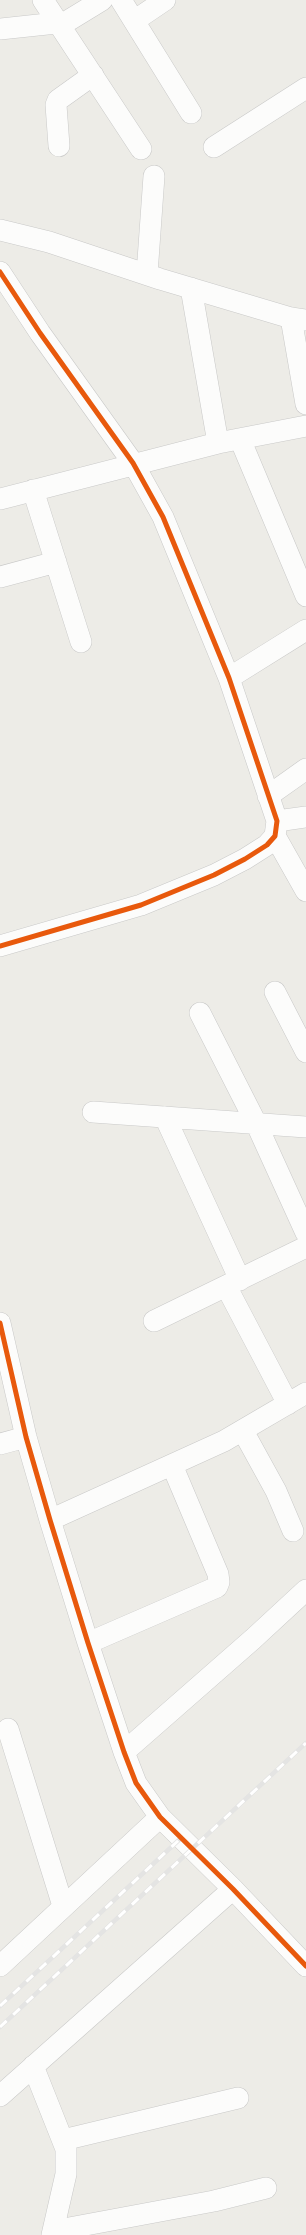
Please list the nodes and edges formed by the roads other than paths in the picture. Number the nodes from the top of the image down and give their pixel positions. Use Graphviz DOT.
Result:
graph roads {
  1 [pos="43,0"];
  2 [pos="102,0"];
  3 [pos="121,0"];
  4 [pos="165,0"];
  5 [pos="134,21"];
  6 [pos="60,23"];
  7 [pos="0,29"];
  8 [pos="93,75"];
  9 [pos="306,88"];
  10 [pos="191,113"];
  11 [pos="59,146"];
  12 [pos="214,148"];
  13 [pos="141,149"];
  14 [pos="154,176"];
  15 [pos="0,230"];
  16 [pos="0,272"];
  17 [pos="147,274"];
  18 [pos="191,288"];
  19 [pos="298,319"];
  20 [pos="306,404"];
  21 [pos="306,426"];
  22 [pos="240,439"];
  23 [pos="218,442"];
  24 [pos="133,463"];
  25 [pos="34,490"];
  26 [pos="1,494"];
  27 [pos="56,562"];
  28 [pos="0,577"];
  29 [pos="306,596"];
  30 [pos="306,630"];
  31 [pos="81,642"];
  32 [pos="229,678"];
  33 [pos="306,769"];
  34 [pos="268,796"];
  35 [pos="306,818"];
  36 [pos="276,828"];
  37 [pos="306,891"];
  38 [pos="0,946"];
  39 [pos="275,992"];
  40 [pos="200,1013"];
  41 [pos="306,1052"];
  42 [pos="93,1112"];
  43 [pos="165,1117"];
  44 [pos="256,1123"];
  45 [pos="306,1127"];
  46 [pos="306,1233"];
  47 [pos="306,1247"];
  48 [pos="233,1283"];
  49 [pos="154,1321"];
  50 [pos="0,1323"];
  51 [pos="4,1358"];
  52 [pos="306,1393"];
  53 [pos="288,1404"];
  54 [pos="243,1431"];
  55 [pos="26,1437"];
  56 [pos="0,1444"];
  57 [pos="172,1465"];
  58 [pos="50,1520"];
  59 [pos="293,1531"];
  60 [pos="306,1590"];
  61 [pos="88,1644"];
  62 [pos="8,1729"];
  63 [pos="124,1752"];
  64 [pos="160,1817"];
  65 [pos="233,1889"];
  66 [pos="63,1906"];
  67 [pos="0,1966"];
  68 [pos="306,1966"];
  69 [pos="33,2066"];
  70 [pos="0,2096"];
  71 [pos="238,2098"];
  72 [pos="63,2140"];
  73 [pos="266,2188"];
  74 [pos="53,2233"];
  1 -- 6 [label="street"];
  2 -- 6 [label="street"];
  3 -- 5 [label="street"];
  4 -- 5 [label="street"];
  5 -- 10 [label="street"];
  6 -- 7 [label="street"];
  6 -- 8 [label="street"];
  8 -- 11 [label="street"];
  8 -- 13 [label="street"];
  9 -- 12 [label="street"];
  14 -- 17 [label="street"];
  15 -- 17 [label="street"];
  16 -- 24 [label="street"];
  17 -- 18 [label="street"];
  18 -- 19 [label="street"];
  18 -- 23 [label="street"];
  19 -- 20 [label="street"];
  21 -- 22 [label="street"];
  22 -- 23 [label="street"];
  22 -- 29 [label="street"];
  23 -- 24 [label="street"];
  24 -- 25 [label="street"];
  24 -- 32 [label="street"];
  25 -- 26 [label="street"];
  25 -- 27 [label="street"];
  27 -- 28 [label="street"];
  27 -- 31 [label="street"];
  30 -- 32 [label="street"];
  32 -- 34 [label="street"];
  33 -- 34 [label="street"];
  34 -- 36 [label="street"];
  35 -- 36 [label="street"];
  36 -- 37 [label="street"];
  36 -- 38 [label="street"];
  39 -- 41 [label="street"];
  40 -- 44 [label="street"];
  42 -- 43 [label="street"];
  43 -- 44 [label="street"];
  43 -- 48 [label="street"];
  44 -- 45 [label="street"];
  44 -- 46 [label="street"];
  47 -- 48 [label="street"];
  48 -- 49 [label="street"];
  48 -- 53 [label="street"];
  50 -- 51 [label="street"];
  51 -- 55 [label="street"];
  52 -- 53 [label="street"];
  53 -- 54 [label="street"];
  54 -- 57 [label="street"];
  54 -- 59 [label="street"];
  55 -- 56 [label="street"];
  55 -- 58 [label="street"];
  57 -- 58 [label="street"];
  57 -- 61 [label="street"];
  58 -- 61 [label="street"];
  60 -- 63 [label="street"];
  61 -- 63 [label="street"];
  62 -- 66 [label="street"];
  63 -- 64 [label="street"];
  64 -- 65 [label="street"];
  64 -- 66 [label="street"];
  65 -- 68 [label="street"];
  65 -- 69 [label="street"];
  66 -- 67 [label="street"];
  69 -- 70 [label="street"];
  69 -- 72 [label="street"];
  71 -- 72 [label="street"];
  72 -- 74 [label="street"];
  73 -- 74 [label="street"];
}
